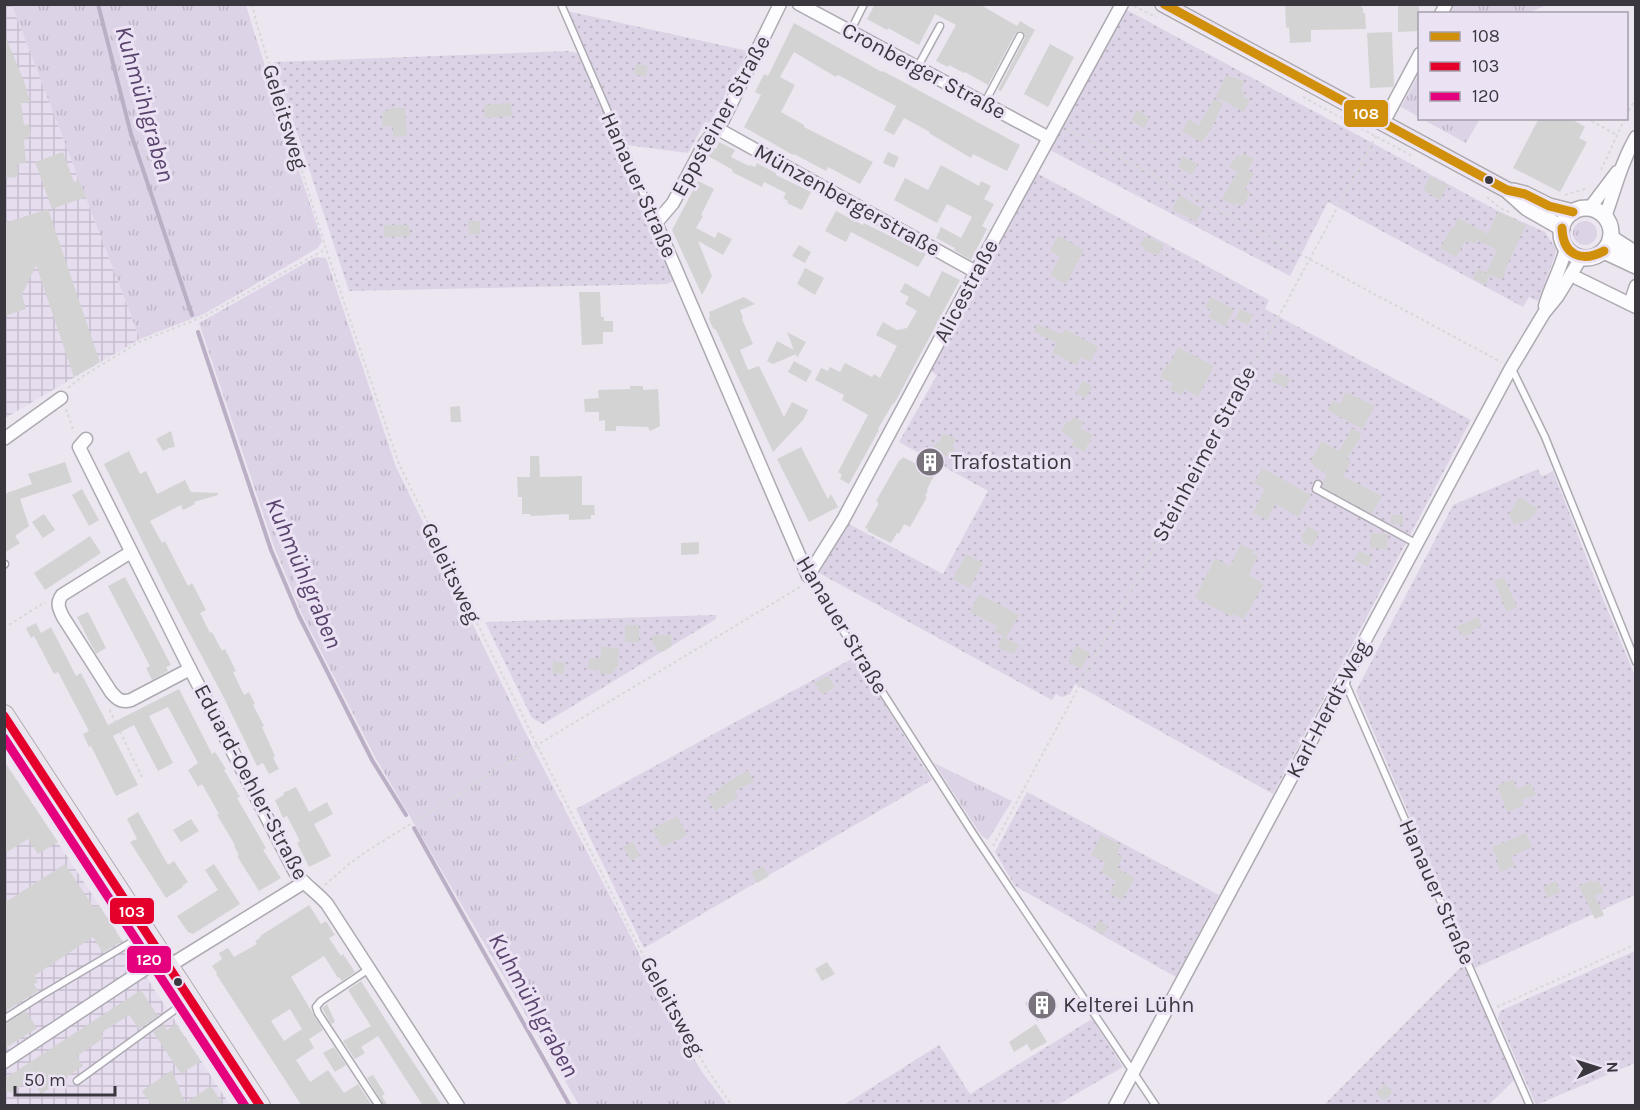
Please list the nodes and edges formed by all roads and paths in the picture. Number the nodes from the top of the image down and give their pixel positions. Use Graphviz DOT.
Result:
graph roads {
  1 [pos="252,4"];
  2 [pos="561,4"];
  3 [pos="780,4"];
  4 [pos="799,4"];
  5 [pos="864,4"];
  6 [pos="1122,4"];
  7 [pos="1163,4"];
  8 [pos="939,26"];
  9 [pos="850,32"];
  10 [pos="1020,36"];
  11 [pos="1418,56"];
  12 [pos="917,68"];
  13 [pos="1635,98"];
  14 [pos="984,104"];
  15 [pos="1628,113"];
  16 [pos="1590,120"];
  17 [pos="1624,120"];
  18 [pos="1057,123"];
  19 [pos="1383,123"];
  20 [pos="718,129"];
  21 [pos="1617,135"];
  22 [pos="1635,137"];
  23 [pos="1049,138"];
  24 [pos="1631,156"];
  25 [pos="1620,168"];
  26 [pos="1598,177"];
  27 [pos="1507,190"];
  28 [pos="1487,196"];
  29 [pos="1589,209"];
  30 [pos="1510,212"];
  31 [pos="1573,212"];
  32 [pos="1605,217"];
  33 [pos="656,223"];
  34 [pos="1562,228"];
  35 [pos="1607,245"];
  36 [pos="1566,247"];
  37 [pos="326,249"];
  38 [pos="1635,254"];
  39 [pos="1581,258"];
  40 [pos="1309,259"];
  41 [pos="1635,266"];
  42 [pos="976,272"];
  43 [pos="1577,278"];
  44 [pos="1635,286"];
  45 [pos="1633,306"];
  46 [pos="1544,313"];
  47 [pos="1511,368"];
  48 [pos="61,398"];
  49 [pos="73,430"];
  50 [pos="4,439"];
  51 [pos="86,440"];
  52 [pos="1318,484"];
  53 [pos="1417,544"];
  54 [pos="131,552"];
  55 [pos="808,576"];
  56 [pos="58,602"];
  57 [pos="4,628"];
  58 [pos="1635,662"];
  59 [pos="190,669"];
  60 [pos="1344,679"];
  61 [pos="121,701"];
  62 [pos="4,715"];
  63 [pos="537,745"];
  64 [pos="142,777"];
  65 [pos="989,854"];
  66 [pos="303,883"];
  67 [pos="317,893"];
  68 [pos="147,933"];
  69 [pos="1635,944"];
  70 [pos="166,962"];
  71 [pos="369,969"];
  72 [pos="190,999"];
  73 [pos="1489,1011"];
  74 [pos="4,1019"];
  75 [pos="4,1062"];
  76 [pos="1133,1071"];
  77 [pos="77,1081"];
  78 [pos="260,1106"];
  79 [pos="379,1106"];
  80 [pos="458,1106"];
  81 [pos="732,1106"];
  82 [pos="1115,1106"];
  83 [pos="1156,1106"];
  84 [pos="1530,1106"];
  1 -- 37 [label="path, Geleitsweg"];
  2 -- 33 [label="lane, Hanauer Straße"];
  3 -- 20 [label="street, Eppsteiner Straße"];
  4 -- 9 [label="street, Cronberger Straße"];
  5 -- 9 [label="lane"];
  6 -- 18 [label="street, Alicestraße"];
  7 -- 19 [label="street"];
  8 -- 12 [label="lane"];
  9 -- 12 [label="street, Cronberger Straße"];
  10 -- 14 [label="lane"];
  11 -- 19 [label="street"];
  12 -- 14 [label="street, Cronberger Straße"];
  13 -- 15 [label="path"];
  14 -- 23 [label="street, Cronberger Straße"];
  16 -- 21 [label="path"];
  17 -- 21 [label="path"];
  18 -- 23 [label="street, Alicestraße"];
  18 -- 40 [label="path"];
  19 -- 27 [label="street"];
  19 -- 40 [label="path, Steinheimer Straße"];
  20 -- 33 [label="street, Eppsteiner Straße"];
  20 -- 42 [label="street, Münzenbergerstraße"];
  21 -- 26 [label="path"];
  22 -- 24 [label="street"];
  23 -- 42 [label="street, Alicestraße"];
  24 -- 25 [label="street"];
  25 -- 29 [label="street"];
  25 -- 32 [label="street"];
  27 -- 31 [label="street"];
  27 -- 34 [label="street"];
  28 -- 30 [label="path"];
  29 -- 31 [label="street"];
  29 -- 32 [label="street"];
  31 -- 34 [label="street"];
  32 -- 35 [label="street"];
  33 -- 55 [label="street, Hanauer Straße"];
  34 -- 36 [label="street"];
  35 -- 38 [label="street"];
  35 -- 39 [label="street"];
  35 -- 41 [label="street"];
  36 -- 39 [label="street"];
  36 -- 46 [label="street, Karl-Herdt-Weg"];
  37 -- 48 [label="path"];
  37 -- 63 [label="path, Geleitsweg"];
  39 -- 46 [label="street, Karl-Herdt-Weg"];
  40 -- 47 [label="path"];
  40 -- 65 [label="path, Steinheimer Straße"];
  42 -- 55 [label="street, Alicestraße"];
  43 -- 45 [label="street"];
  44 -- 45 [label="street"];
  46 -- 47 [label="street, Karl-Herdt-Weg"];
  47 -- 53 [label="street, Karl-Herdt-Weg"];
  47 -- 58 [label="lane"];
  48 -- 49 [label="path"];
  48 -- 50 [label="street"];
  51 -- 54 [label="street, Eduard-Oehler-Straße"];
  52 -- 53 [label="lane"];
  53 -- 60 [label="street, Karl-Herdt-Weg"];
  54 -- 56 [label="street"];
  54 -- 59 [label="street, Eduard-Oehler-Straße"];
  55 -- 63 [label="path"];
  55 -- 65 [label="lane, Hanauer Straße"];
  56 -- 57 [label="path"];
  56 -- 61 [label="street"];
  59 -- 61 [label="street"];
  59 -- 66 [label="street, Eduard-Oehler-Straße"];
  60 -- 73 [label="lane, Hanauer Straße"];
  60 -- 76 [label="street, Karl-Herdt-Weg"];
  61 -- 64 [label="path"];
  62 -- 68 [label="main road"];
  63 -- 67 [label="path"];
  63 -- 81 [label="path, Geleitsweg"];
  65 -- 76 [label="lane, Hanauer Straße"];
  66 -- 67 [label="street, Eduard-Oehler-Straße"];
  66 -- 70 [label="street"];
  67 -- 71 [label="street, Eduard-Oehler-Straße"];
  68 -- 70 [label="main road"];
  68 -- 74 [label="lane"];
  69 -- 73 [label="path"];
  70 -- 72 [label="main road"];
  70 -- 75 [label="street"];
  71 -- 79 [label="lane"];
  71 -- 80 [label="street, Eduard-Oehler-Straße"];
  72 -- 77 [label="lane"];
  72 -- 78 [label="main road"];
  73 -- 84 [label="lane, Hanauer Straße"];
  76 -- 82 [label="street, Karl-Herdt-Weg"];
  76 -- 83 [label="lane, Hanauer Straße"];
}
